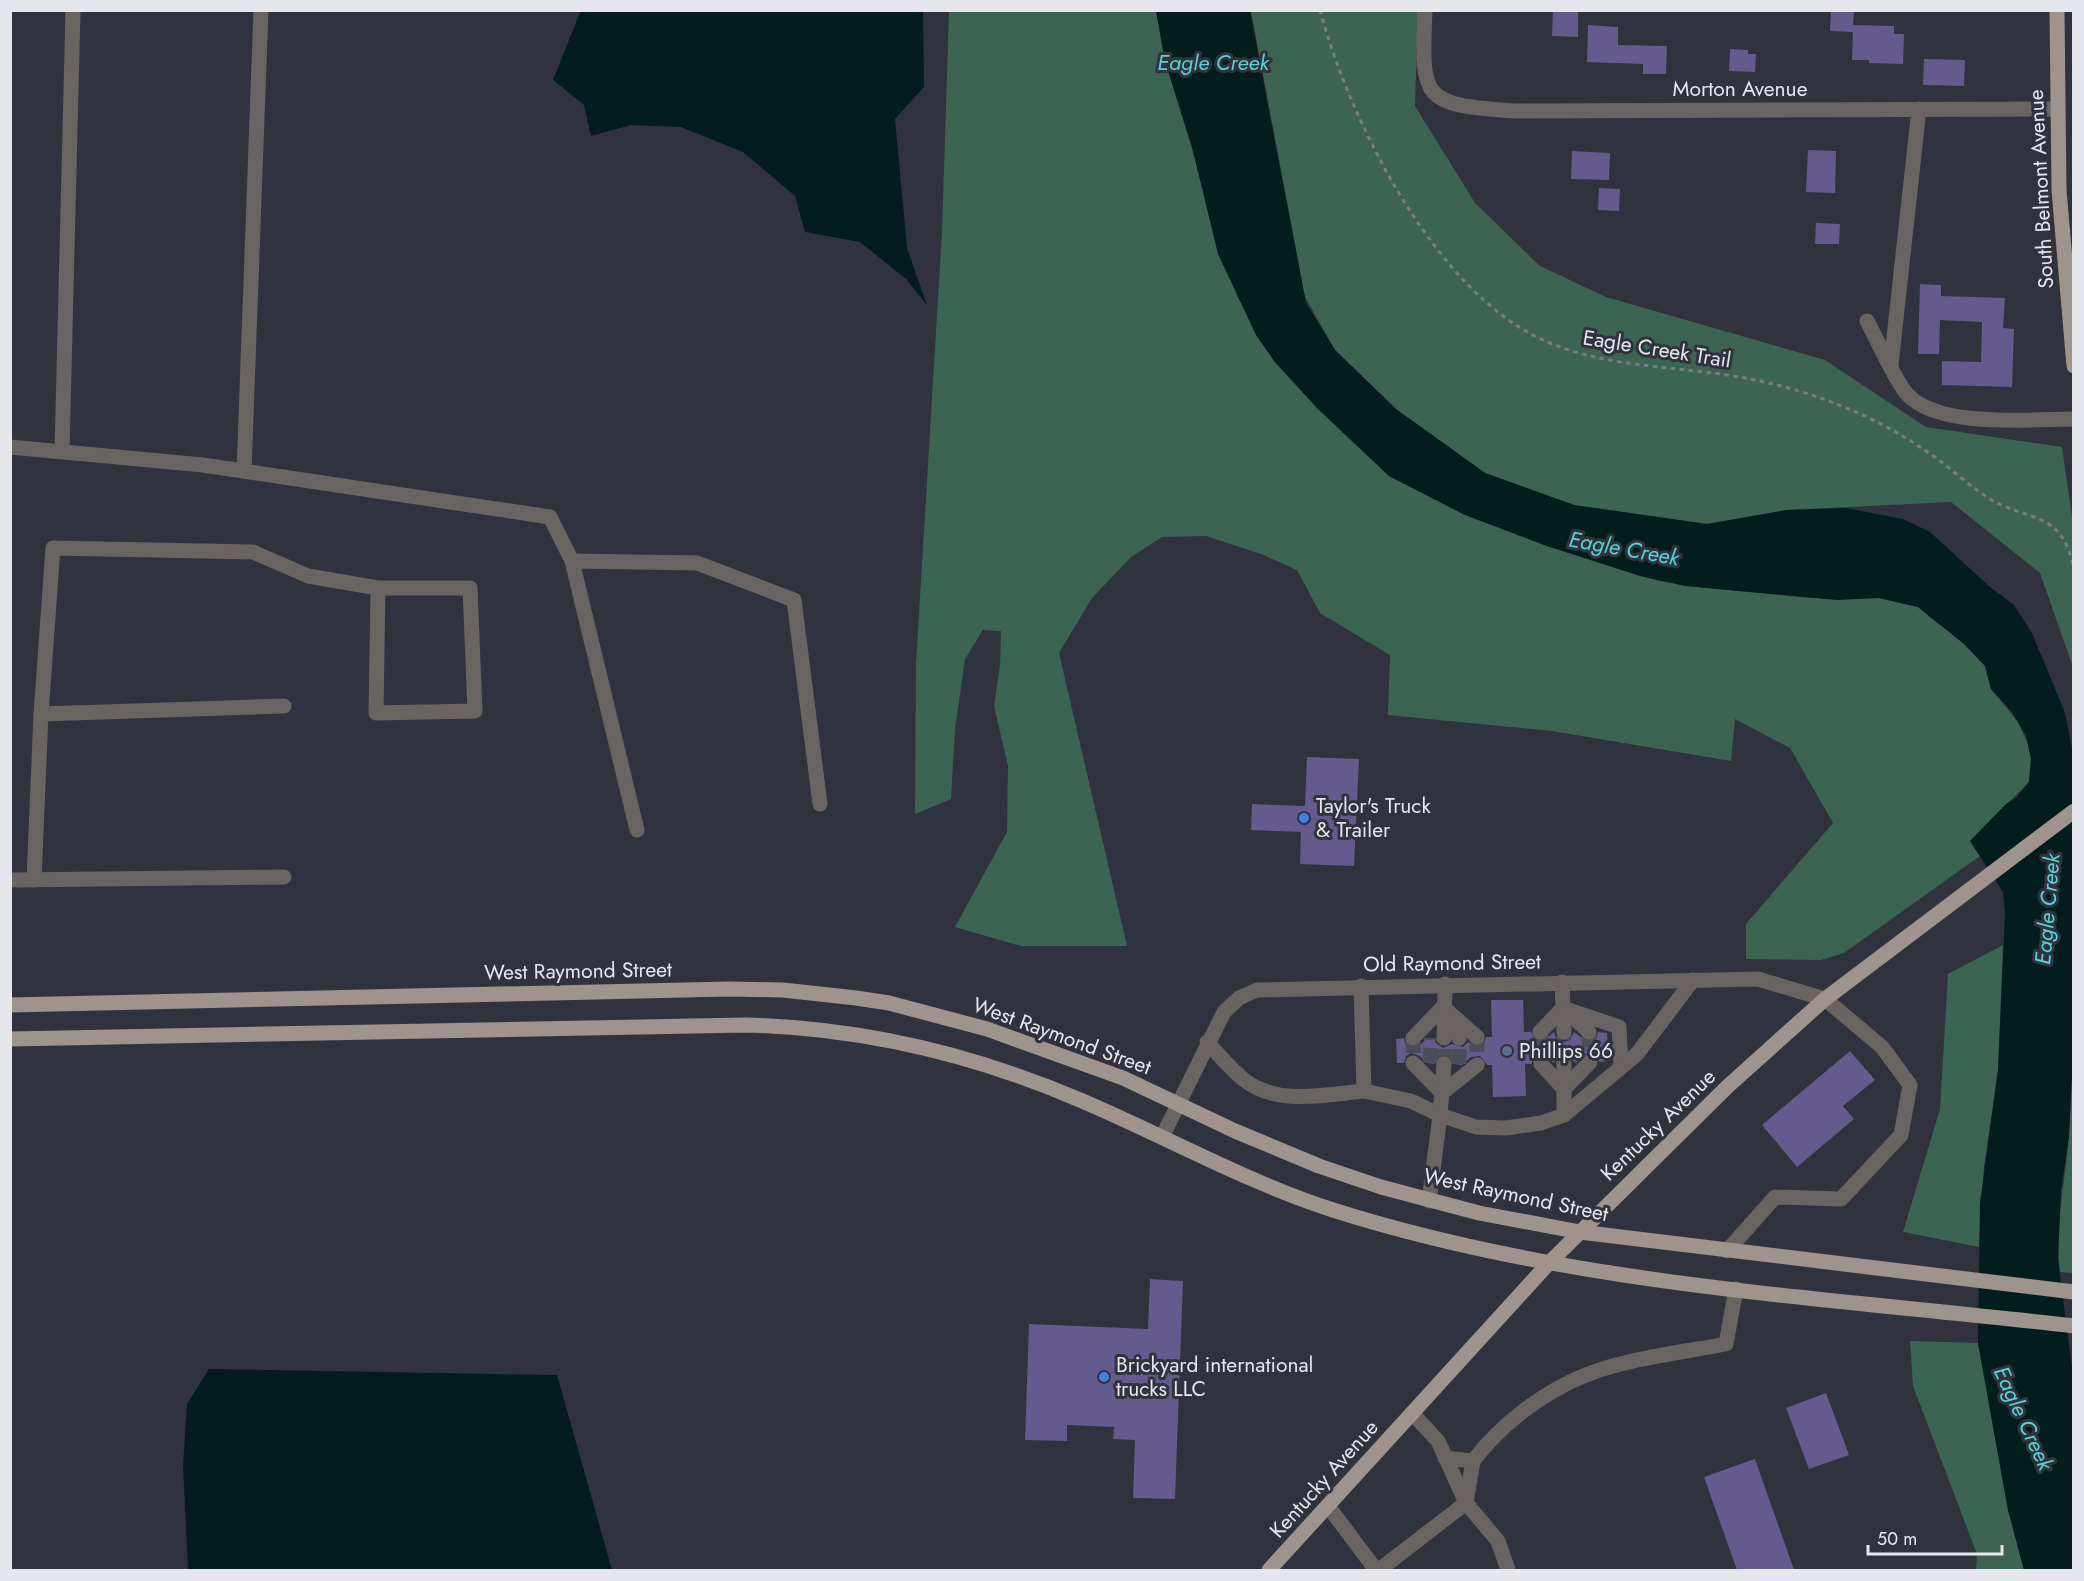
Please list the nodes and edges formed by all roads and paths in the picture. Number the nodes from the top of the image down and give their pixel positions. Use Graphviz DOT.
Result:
graph roads {
  1 [pos="73,10"];
  2 [pos="261,10"];
  3 [pos="1320,10"];
  4 [pos="1425,10"];
  5 [pos="2057,10"];
  6 [pos="1919,109"];
  7 [pos="2057,109"];
  8 [pos="1867,321"];
  9 [pos="1891,365"];
  10 [pos="2073,366"];
  11 [pos="2073,419"];
  12 [pos="10,447"];
  13 [pos="62,451"];
  14 [pos="244,471"];
  15 [pos="572,561"];
  16 [pos="2073,572"];
  17 [pos="378,588"];
  18 [pos="284,706"];
  19 [pos="40,714"];
  20 [pos="820,804"];
  21 [pos="2073,811"];
  22 [pos="637,830"];
  23 [pos="284,877"];
  24 [pos="10,880"];
  25 [pos="34,880"];
  26 [pos="1693,980"];
  27 [pos="1562,982"];
  28 [pos="1445,984"];
  29 [pos="1361,986"];
  30 [pos="1825,999"];
  31 [pos="10,1005"];
  32 [pos="1443,1007"];
  33 [pos="1563,1008"];
  34 [pos="1540,1032"];
  35 [pos="1564,1032"];
  36 [pos="1588,1032"];
  37 [pos="1477,1037"];
  38 [pos="1413,1038"];
  39 [pos="10,1039"];
  40 [pos="1207,1042"];
  41 [pos="1590,1062"];
  42 [pos="1413,1063"];
  43 [pos="1564,1063"];
  44 [pos="1540,1064"];
  45 [pos="1477,1065"];
  46 [pos="1621,1066"];
  47 [pos="1564,1089"];
  48 [pos="1364,1091"];
  49 [pos="1442,1093"];
  50 [pos="1178,1104"];
  51 [pos="1440,1115"];
  52 [pos="1564,1115"];
  53 [pos="1162,1137"];
  54 [pos="1430,1201"];
  55 [pos="1580,1232"];
  56 [pos="1726,1251"];
  57 [pos="1548,1264"];
  58 [pos="1736,1289"];
  59 [pos="2073,1292"];
  60 [pos="2073,1326"];
  61 [pos="1412,1413"];
  62 [pos="1446,1458"];
  63 [pos="1473,1461"];
  64 [pos="1466,1503"];
  65 [pos="1328,1506"];
  66 [pos="1269,1570"];
  67 [pos="1378,1570"];
  68 [pos="1508,1570"];
  1 -- 13 [label="street"];
  2 -- 14 [label="street"];
  3 -- 16 [label="path, Eagle Creek Trail"];
  4 -- 6 [label="street, Morton Avenue"];
  5 -- 7 [label="main road, South Belmont Avenue"];
  6 -- 7 [label="street, Morton Avenue"];
  6 -- 9 [label="street"];
  7 -- 10 [label="main road, South Belmont Avenue"];
  8 -- 9 [label="street"];
  9 -- 11 [label="street"];
  12 -- 13 [label="street"];
  13 -- 14 [label="street"];
  14 -- 15 [label="street"];
  15 -- 20 [label="street"];
  15 -- 22 [label="street"];
  17 -- 17 [label="street"];
  17 -- 19 [label="street"];
  18 -- 19 [label="street"];
  19 -- 25 [label="street"];
  21 -- 30 [label="main road, Kentucky Avenue"];
  23 -- 25 [label="street"];
  24 -- 25 [label="street"];
  26 -- 27 [label="street, Old Raymond Street"];
  26 -- 30 [label="street, Old Raymond Street"];
  26 -- 46 [label="street"];
  27 -- 28 [label="street, Old Raymond Street"];
  27 -- 33 [label="street"];
  28 -- 29 [label="street, Old Raymond Street"];
  28 -- 32 [label="street"];
  29 -- 40 [label="street, Old Raymond Street"];
  29 -- 48 [label="street"];
  30 -- 55 [label="main road, Kentucky Avenue"];
  30 -- 56 [label="street"];
  31 -- 50 [label="main road, West Raymond Street"];
  32 -- 32 [label="street"];
  32 -- 37 [label="street"];
  32 -- 38 [label="street"];
  33 -- 34 [label="street"];
  33 -- 35 [label="street"];
  33 -- 36 [label="street"];
  33 -- 46 [label="street"];
  39 -- 53 [label="main road"];
  40 -- 48 [label="street"];
  40 -- 50 [label="street, Old Raymond Street"];
  41 -- 47 [label="street"];
  42 -- 49 [label="street"];
  43 -- 47 [label="street"];
  44 -- 47 [label="street"];
  45 -- 49 [label="street"];
  46 -- 52 [label="street"];
  47 -- 52 [label="street"];
  48 -- 51 [label="street"];
  49 -- 49 [label="street"];
  49 -- 51 [label="street"];
  50 -- 53 [label="street, Old Raymond Street"];
  50 -- 54 [label="main road, West Raymond Street"];
  51 -- 52 [label="street"];
  51 -- 54 [label="street"];
  53 -- 57 [label="main road"];
  54 -- 55 [label="main road, West Raymond Street"];
  55 -- 56 [label="main road, West Raymond Street"];
  55 -- 57 [label="main road, Kentucky Avenue"];
  56 -- 59 [label="main road, West Raymond Street"];
  57 -- 58 [label="main road"];
  57 -- 61 [label="main road, Kentucky Avenue"];
  58 -- 60 [label="main road"];
  58 -- 63 [label="street"];
  61 -- 62 [label="street"];
  61 -- 65 [label="main road, Kentucky Avenue"];
  62 -- 63 [label="street"];
  62 -- 64 [label="street"];
  63 -- 64 [label="street"];
  64 -- 67 [label="street"];
  64 -- 68 [label="street"];
  65 -- 66 [label="main road, Kentucky Avenue"];
  65 -- 67 [label="street"];
}
